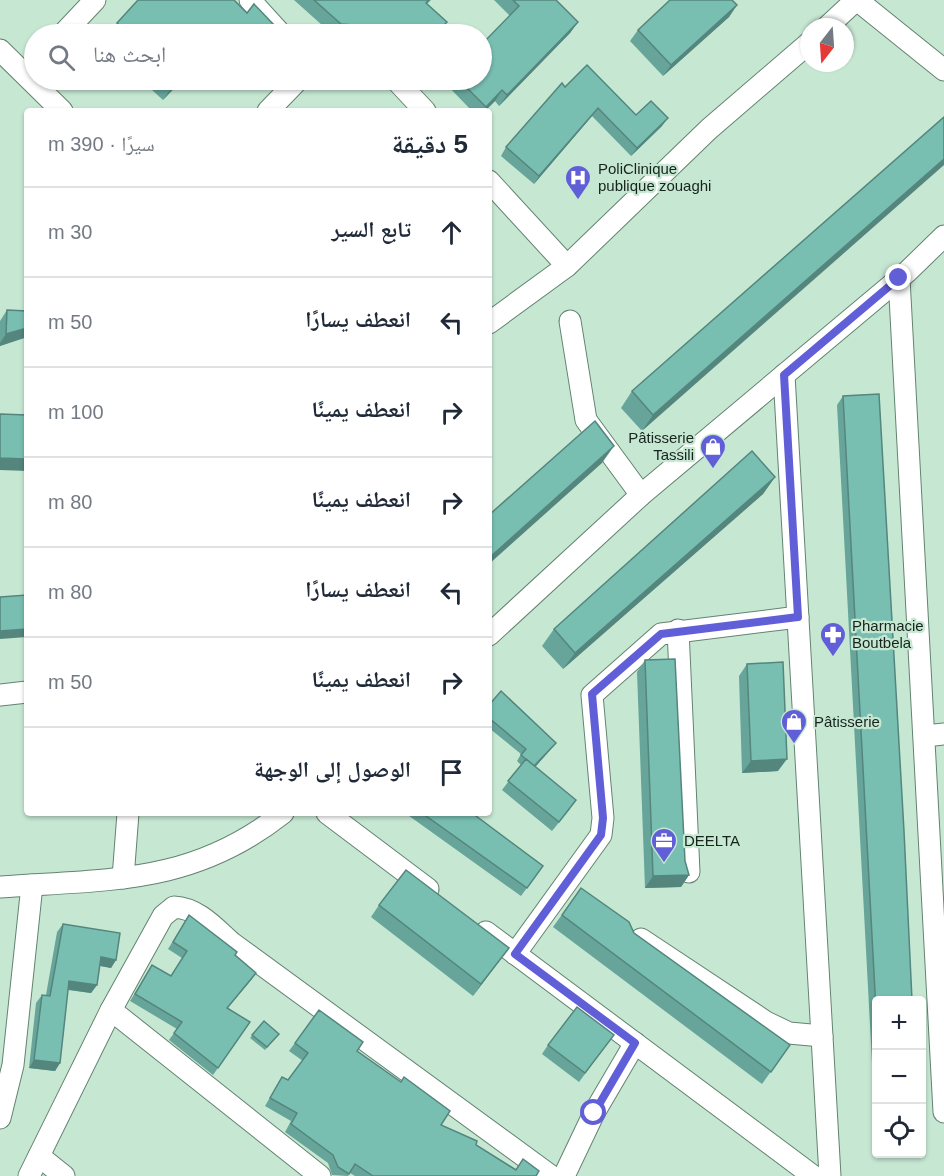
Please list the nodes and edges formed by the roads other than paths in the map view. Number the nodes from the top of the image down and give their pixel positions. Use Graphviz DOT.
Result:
graph roads {
  1 [pos="95,0"];
  2 [pos="250,0"];
  3 [pos="856,0"];
  4 [pos="837,18"];
  5 [pos="72,24"];
  6 [pos="272,24"];
  7 [pos="0,50"];
  8 [pos="800,51"];
  9 [pos="24,65"];
  10 [pos="944,70"];
  11 [pos="46,90"];
  12 [pos="288,90"];
  13 [pos="405,90"];
  14 [pos="60,108"];
  15 [pos="271,108"];
  16 [pos="422,108"];
  17 [pos="492,184"];
  18 [pos="944,236"];
  19 [pos="567,266"];
  20 [pos="899,278"];
  21 [pos="492,321"];
  22 [pos="570,321"];
  23 [pos="784,375"];
  24 [pos="641,495"];
  25 [pos="798,617"];
  26 [pos="678,630"];
  27 [pos="492,632"];
  28 [pos="24,692"];
  29 [pos="0,695"];
  30 [pos="934,735"];
  31 [pos="128,816"];
  32 [pos="278,816"];
  33 [pos="331,816"];
  34 [pos="689,872"];
  35 [pos="123,878"];
  36 [pos="32,885"];
  37 [pos="0,887"];
  38 [pos="440,898"];
  39 [pos="468,919"];
  40 [pos="633,934"];
  41 [pos="515,954"];
  42 [pos="111,1010"];
  43 [pos="822,1036"];
  44 [pos="635,1043"];
  45 [pos="944,1112"];
  46 [pos="0,1118"];
  47 [pos="39,1156"];
  48 [pos="29,1176"];
  49 [pos="64,1176"];
  50 [pos="320,1176"];
  51 [pos="551,1176"];
  52 [pos="564,1176"];
  53 [pos="813,1176"];
  54 [pos="830,1176"];
  1 -- 5 [label="street"];
  2 -- 6 [label="street"];
  3 -- 4 [label="street"];
  3 -- 10 [label="street"];
  7 -- 9 [label="street"];
  8 -- 19 [label="street"];
  11 -- 14 [label="street"];
  12 -- 15 [label="street"];
  13 -- 16 [label="street"];
  17 -- 19 [label="street"];
  18 -- 20 [label="street"];
  19 -- 21 [label="street"];
  20 -- 23 [label="street"];
  20 -- 30 [label="street"];
  22 -- 24 [label="street"];
  23 -- 24 [label="street"];
  23 -- 25 [label="street"];
  24 -- 27 [label="street"];
  25 -- 26 [label="street"];
  25 -- 43 [label="street"];
  26 -- 34 [label="street"];
  26 -- 41 [label="street"];
  28 -- 29 [label="street"];
  30 -- 45 [label="street"];
  31 -- 35 [label="street"];
  32 -- 35 [label="street"];
  33 -- 38 [label="street"];
  35 -- 36 [label="street"];
  36 -- 37 [label="street"];
  36 -- 46 [label="street"];
  39 -- 41 [label="street"];
  40 -- 43 [label="street"];
  41 -- 44 [label="street"];
  42 -- 47 [label="street"];
  42 -- 50 [label="street"];
  42 -- 51 [label="street"];
  43 -- 54 [label="street"];
  44 -- 52 [label="street"];
  44 -- 53 [label="street"];
  47 -- 48 [label="street"];
  47 -- 49 [label="street"];
}
